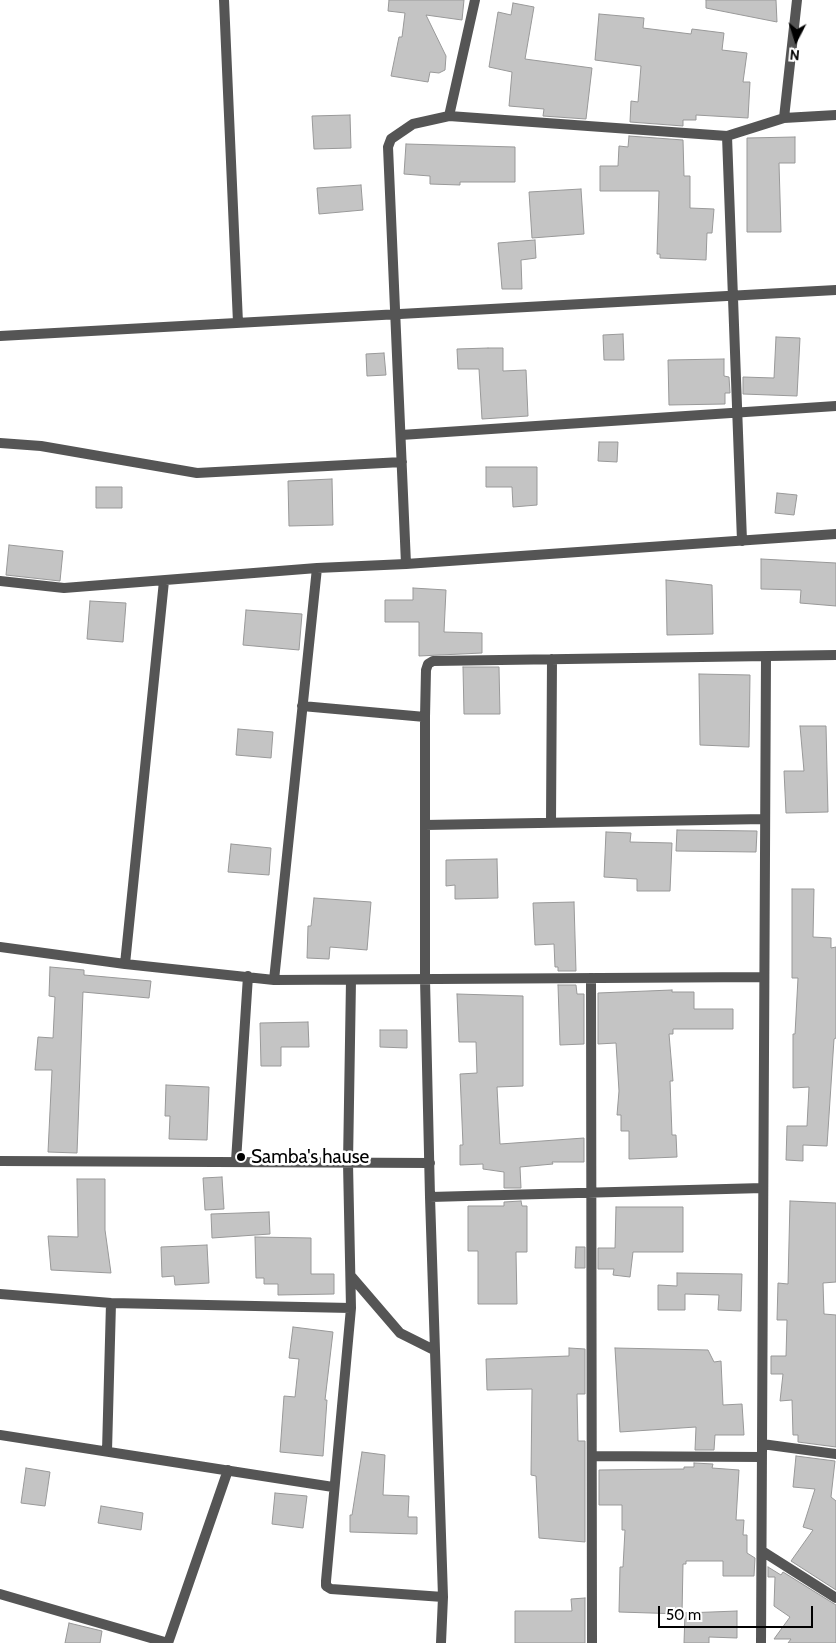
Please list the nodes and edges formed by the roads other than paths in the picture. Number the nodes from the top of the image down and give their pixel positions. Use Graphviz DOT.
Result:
graph roads {
  1 [pos="224,0"];
  2 [pos="475,0"];
  3 [pos="797,0"];
  4 [pos="836,115"];
  5 [pos="449,116"];
  6 [pos="784,118"];
  7 [pos="727,136"];
  8 [pos="836,290"];
  9 [pos="733,295"];
  10 [pos="396,314"];
  11 [pos="238,323"];
  12 [pos="0,336"];
  13 [pos="836,406"];
  14 [pos="737,412"];
  15 [pos="401,434"];
  16 [pos="0,443"];
  17 [pos="402,462"];
  18 [pos="836,534"];
  19 [pos="742,541"];
  20 [pos="406,564"];
  21 [pos="317,568"];
  22 [pos="164,581"];
  23 [pos="0,582"];
  24 [pos="836,655"];
  25 [pos="766,657"];
  26 [pos="552,659"];
  27 [pos="302,706"];
  28 [pos="426,717"];
  29 [pos="765,819"];
  30 [pos="551,823"];
  31 [pos="425,825"];
  32 [pos="0,947"];
  33 [pos="125,964"];
  34 [pos="248,976"];
  35 [pos="764,977"];
  36 [pos="426,978"];
  37 [pos="591,978"];
  38 [pos="274,980"];
  39 [pos="351,980"];
  40 [pos="0,1161"];
  41 [pos="236,1161"];
  42 [pos="348,1163"];
  43 [pos="430,1163"];
  44 [pos="763,1188"];
  45 [pos="591,1192"];
  46 [pos="430,1197"];
  47 [pos="351,1276"];
  48 [pos="0,1294"];
  49 [pos="111,1303"];
  50 [pos="352,1308"];
  51 [pos="434,1350"];
  52 [pos="0,1434"];
  53 [pos="762,1444"];
  54 [pos="107,1451"];
  55 [pos="836,1454"];
  56 [pos="592,1456"];
  57 [pos="762,1457"];
  58 [pos="228,1470"];
  59 [pos="334,1487"];
  60 [pos="762,1551"];
  61 [pos="0,1594"];
  62 [pos="442,1597"];
  63 [pos="836,1598"];
  64 [pos="168,1643"];
  65 [pos="441,1643"];
  66 [pos="592,1643"];
  67 [pos="761,1643"];
  1 -- 11 [label="street"];
  2 -- 5 [label="street"];
  3 -- 6 [label="street"];
  4 -- 6 [label="street"];
  5 -- 7 [label="street"];
  5 -- 10 [label="street"];
  6 -- 7 [label="street"];
  7 -- 9 [label="street"];
  8 -- 9 [label="street"];
  9 -- 10 [label="street"];
  9 -- 14 [label="street"];
  10 -- 11 [label="street"];
  10 -- 15 [label="street"];
  11 -- 12 [label="street"];
  13 -- 14 [label="street"];
  14 -- 15 [label="street"];
  14 -- 19 [label="street"];
  15 -- 17 [label="street"];
  16 -- 17 [label="street"];
  17 -- 20 [label="street"];
  18 -- 19 [label="street"];
  19 -- 20 [label="street"];
  20 -- 21 [label="street"];
  21 -- 22 [label="street"];
  21 -- 27 [label="street"];
  22 -- 23 [label="street"];
  22 -- 33 [label="street"];
  24 -- 25 [label="street"];
  25 -- 26 [label="street"];
  25 -- 29 [label="street"];
  26 -- 28 [label="street"];
  26 -- 30 [label="street"];
  27 -- 28 [label="street"];
  27 -- 38 [label="street"];
  28 -- 31 [label="street"];
  29 -- 30 [label="street"];
  29 -- 35 [label="street"];
  30 -- 31 [label="street"];
  31 -- 36 [label="street"];
  32 -- 33 [label="street"];
  33 -- 34 [label="street"];
  34 -- 38 [label="street"];
  34 -- 41 [label="street"];
  35 -- 37 [label="street"];
  35 -- 44 [label="street"];
  36 -- 37 [label="street"];
  36 -- 39 [label="street"];
  36 -- 43 [label="street"];
  37 -- 45 [label="street"];
  38 -- 39 [label="street"];
  39 -- 42 [label="street"];
  40 -- 41 [label="street"];
  41 -- 42 [label="street"];
  42 -- 43 [label="street"];
  42 -- 47 [label="street"];
  43 -- 46 [label="street"];
  44 -- 45 [label="street"];
  44 -- 53 [label="street"];
  45 -- 46 [label="street"];
  45 -- 56 [label="street"];
  46 -- 51 [label="street"];
  47 -- 50 [label="street"];
  47 -- 51 [label="street"];
  48 -- 49 [label="street"];
  49 -- 50 [label="street"];
  49 -- 54 [label="street"];
  50 -- 59 [label="street"];
  51 -- 62 [label="street"];
  52 -- 54 [label="street"];
  53 -- 55 [label="street"];
  53 -- 57 [label="street"];
  54 -- 58 [label="street"];
  56 -- 57 [label="street"];
  56 -- 66 [label="street"];
  57 -- 60 [label="street"];
  58 -- 59 [label="street"];
  58 -- 64 [label="street"];
  59 -- 62 [label="street"];
  60 -- 63 [label="street"];
  60 -- 67 [label="street"];
  61 -- 64 [label="street"];
  62 -- 65 [label="street"];
}
